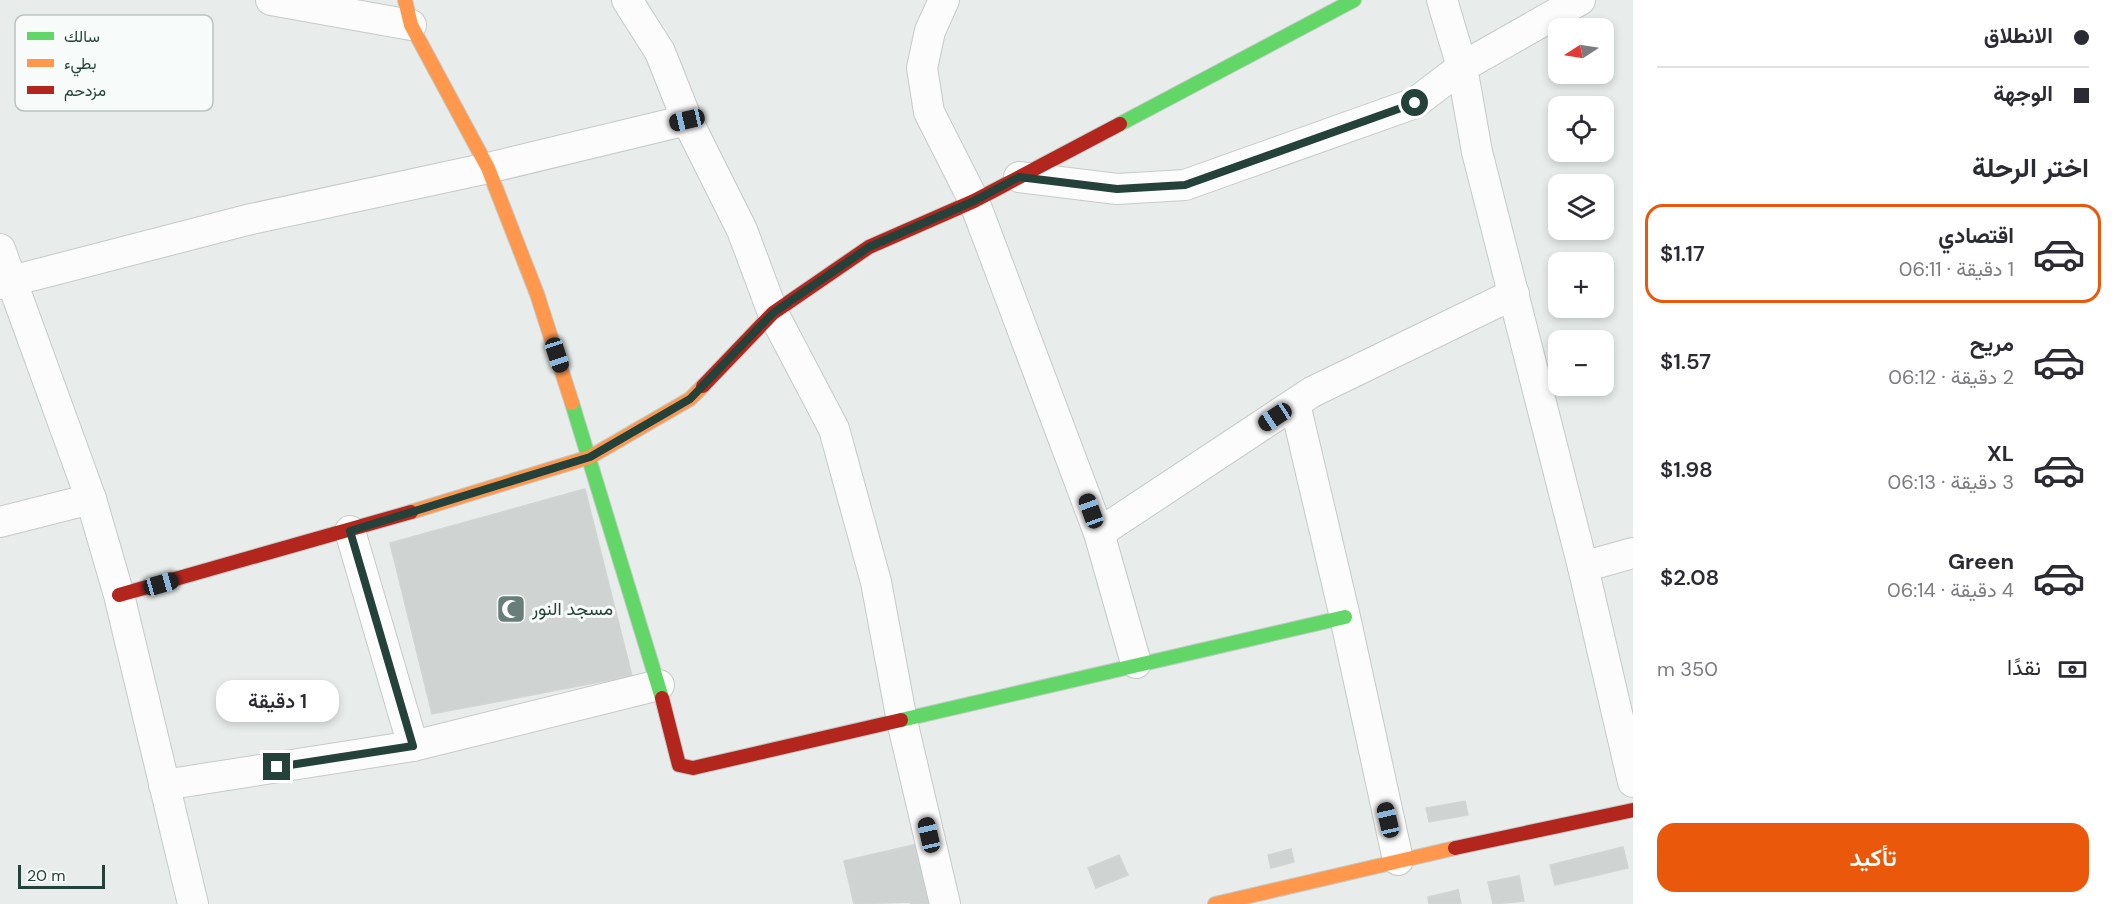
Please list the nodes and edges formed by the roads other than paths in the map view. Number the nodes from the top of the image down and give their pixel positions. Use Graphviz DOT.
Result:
graph roads {
  1 [pos="271,0"];
  2 [pos="627,0"];
  3 [pos="944,0"];
  4 [pos="1354,0"];
  5 [pos="1442,0"];
  6 [pos="1580,0"];
  7 [pos="408,13"];
  8 [pos="1462,67"];
  9 [pos="687,120"];
  10 [pos="488,168"];
  11 [pos="1019,177"];
  12 [pos="974,201"];
  13 [pos="0,249"];
  14 [pos="5,283"];
  15 [pos="1514,294"];
  16 [pos="773,313"];
  17 [pos="1295,404"];
  18 [pos="590,457"];
  19 [pos="91,499"];
  20 [pos="0,522"];
  21 [pos="350,531"];
  22 [pos="1099,533"];
  23 [pos="1633,553"];
  24 [pos="1583,567"];
  25 [pos="118,596"];
  26 [pos="1345,617"];
  27 [pos="1136,663"];
  28 [pos="659,685"];
  29 [pos="902,721"];
  30 [pos="413,746"];
  31 [pos="1633,782"];
  32 [pos="164,786"];
  33 [pos="1633,810"];
  34 [pos="1398,860"];
  35 [pos="193,904"];
  36 [pos="945,904"];
  37 [pos="1215,904"];
  1 -- 7 [label="street"];
  2 -- 9 [label="street"];
  3 -- 12 [label="street"];
  4 -- 11 [label="street"];
  5 -- 8 [label="street"];
  6 -- 8 [label="street"];
  7 -- 10 [label="street"];
  8 -- 11 [label="street"];
  8 -- 15 [label="street"];
  9 -- 10 [label="street"];
  9 -- 16 [label="street"];
  10 -- 14 [label="street"];
  10 -- 18 [label="street"];
  11 -- 12 [label="street"];
  12 -- 16 [label="street"];
  12 -- 22 [label="street"];
  13 -- 14 [label="street"];
  14 -- 19 [label="street"];
  15 -- 17 [label="street"];
  15 -- 24 [label="street"];
  16 -- 18 [label="street"];
  16 -- 29 [label="street"];
  17 -- 22 [label="street"];
  17 -- 26 [label="street"];
  18 -- 21 [label="street"];
  18 -- 28 [label="street"];
  19 -- 20 [label="street"];
  19 -- 25 [label="street"];
  21 -- 25 [label="street"];
  21 -- 30 [label="street"];
  22 -- 27 [label="street"];
  23 -- 24 [label="street"];
  24 -- 31 [label="street"];
  25 -- 32 [label="street"];
  26 -- 27 [label="street"];
  26 -- 34 [label="street"];
  27 -- 29 [label="street"];
  28 -- 29 [label="street"];
  28 -- 30 [label="street"];
  29 -- 36 [label="street"];
  30 -- 32 [label="street"];
  32 -- 35 [label="street"];
  33 -- 34 [label="street"];
  34 -- 37 [label="street"];
}
